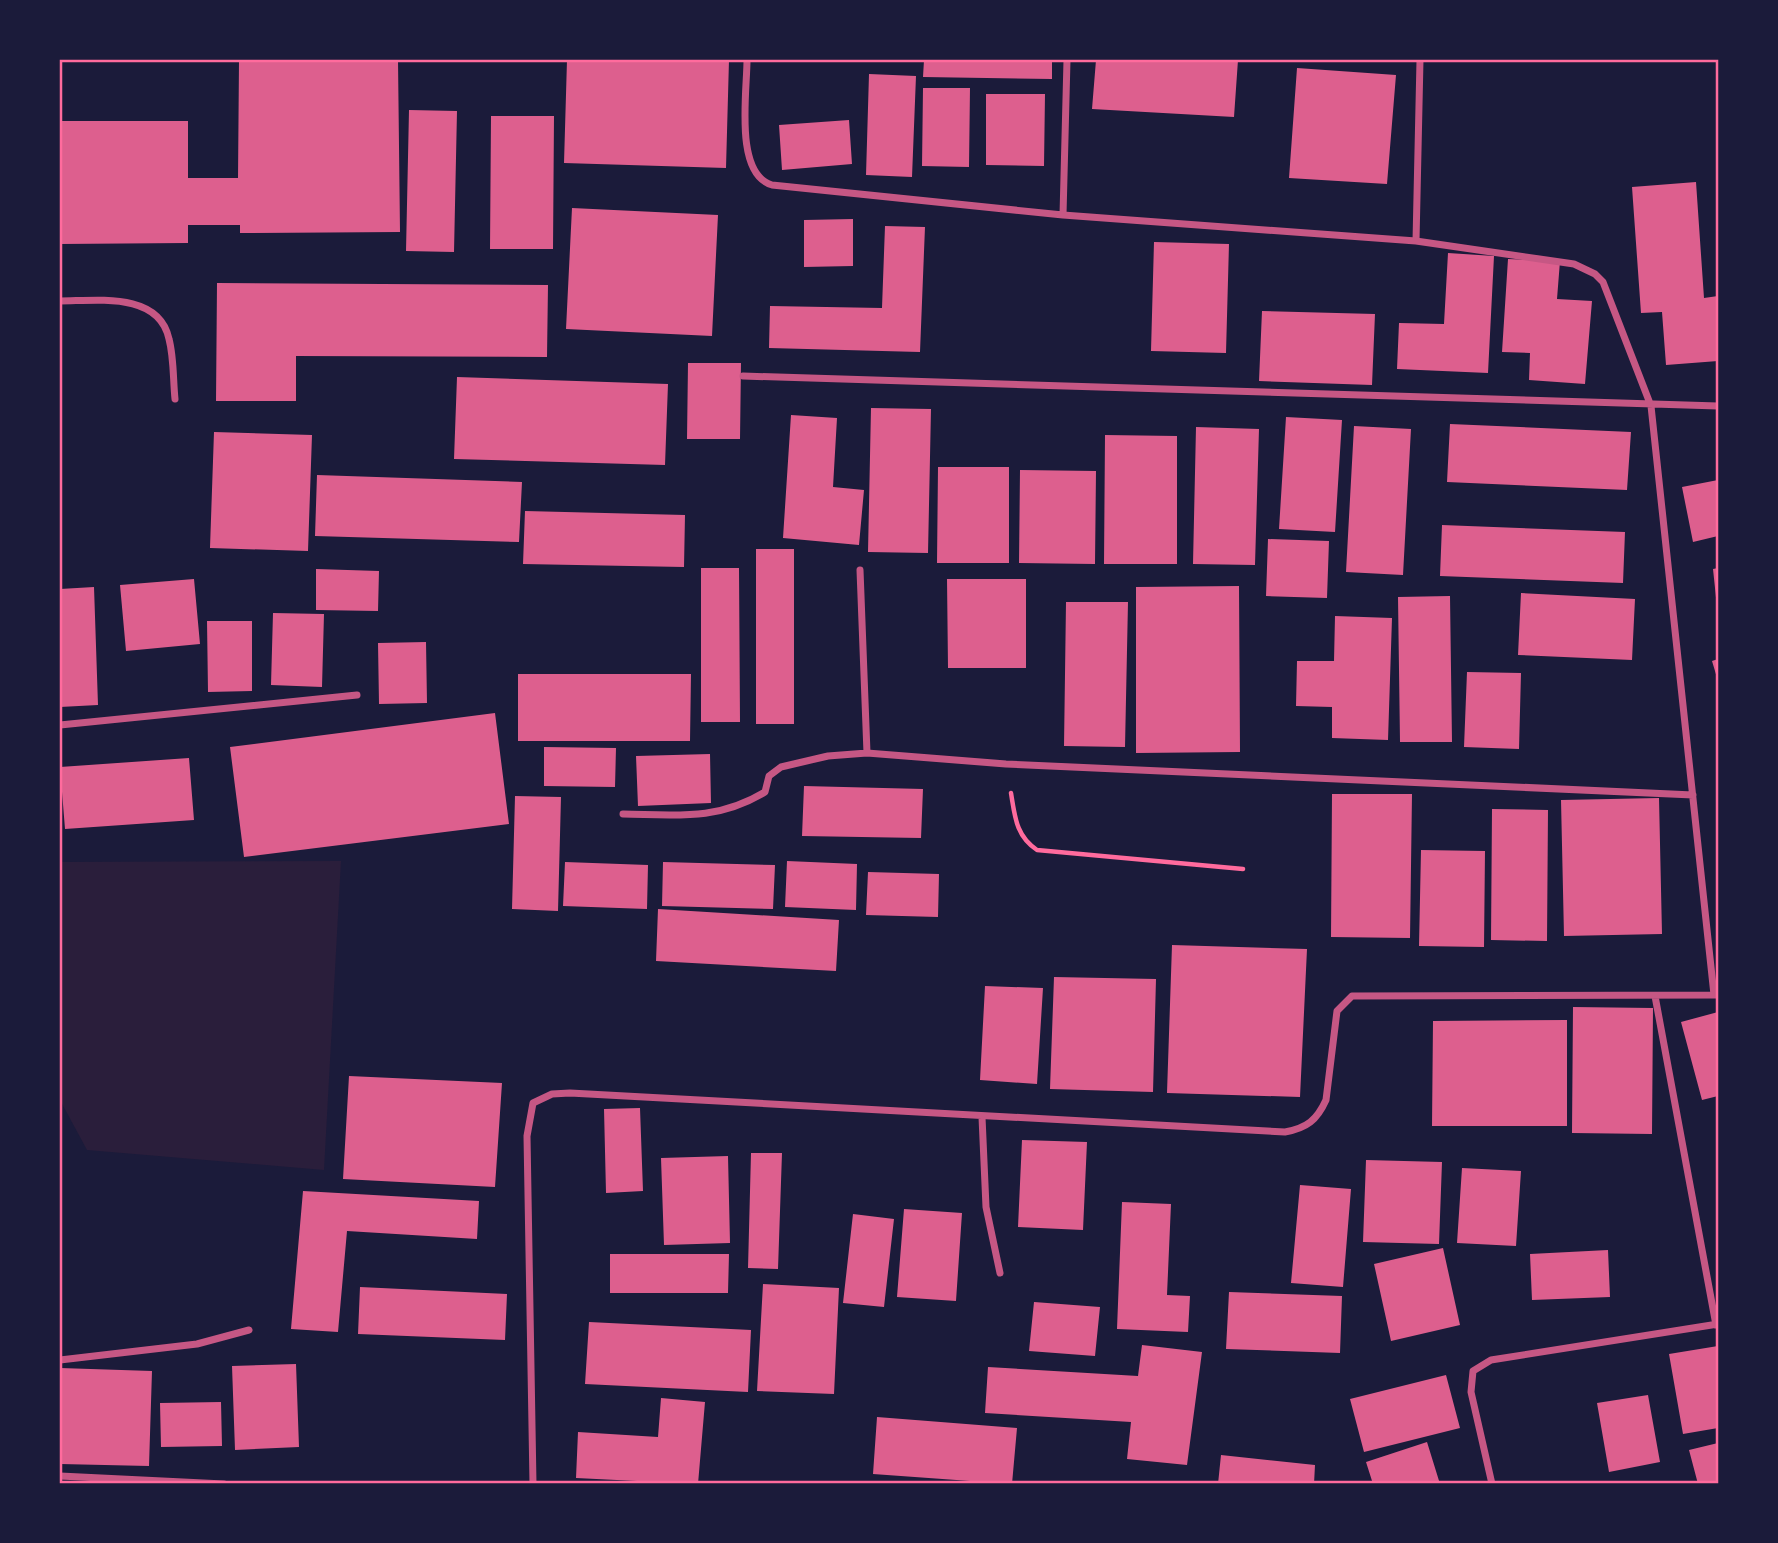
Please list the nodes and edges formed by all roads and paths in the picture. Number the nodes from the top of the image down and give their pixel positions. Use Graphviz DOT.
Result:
graph roads {
  1 [pos="747,60"];
  2 [pos="1067,60"];
  3 [pos="1420,60"];
  4 [pos="1063,215"];
  5 [pos="1416,241"];
  6 [pos="60,301"];
  7 [pos="743,376"];
  8 [pos="175,399"];
  9 [pos="1651,406"];
  10 [pos="1718,406"];
  11 [pos="860,570"];
  12 [pos="357,695"];
  13 [pos="60,725"];
  14 [pos="867,753"];
  15 [pos="1006,764"];
  16 [pos="1693,795"];
  17 [pos="623,814"];
  18 [pos="1243,869"];
  19 [pos="1716,995"];
  20 [pos="1655,996"];
  21 [pos="982,1116"];
  22 [pos="1000,1273"];
  23 [pos="1717,1325"];
  24 [pos="249,1330"];
  25 [pos="60,1360"];
  26 [pos="60,1476"];
  27 [pos="224,1483"];
  28 [pos="533,1483"];
  29 [pos="1492,1483"];
  1 -- 4 [label="street"];
  2 -- 4 [label="street"];
  3 -- 5 [label="street"];
  4 -- 5 [label="street"];
  5 -- 9 [label="street"];
  6 -- 8 [label="street"];
  7 -- 9 [label="street"];
  9 -- 10 [label="street"];
  9 -- 16 [label="street"];
  11 -- 14 [label="street"];
  12 -- 13 [label="street"];
  14 -- 15 [label="street"];
  14 -- 17 [label="street"];
  15 -- 16 [label="street"];
  15 -- 18 [label="path"];
  16 -- 19 [label="street"];
  19 -- 20 [label="street"];
  20 -- 21 [label="street"];
  20 -- 23 [label="street"];
  21 -- 22 [label="street"];
  21 -- 28 [label="street"];
  23 -- 29 [label="street"];
  24 -- 25 [label="street"];
  26 -- 27 [label="street"];
}
